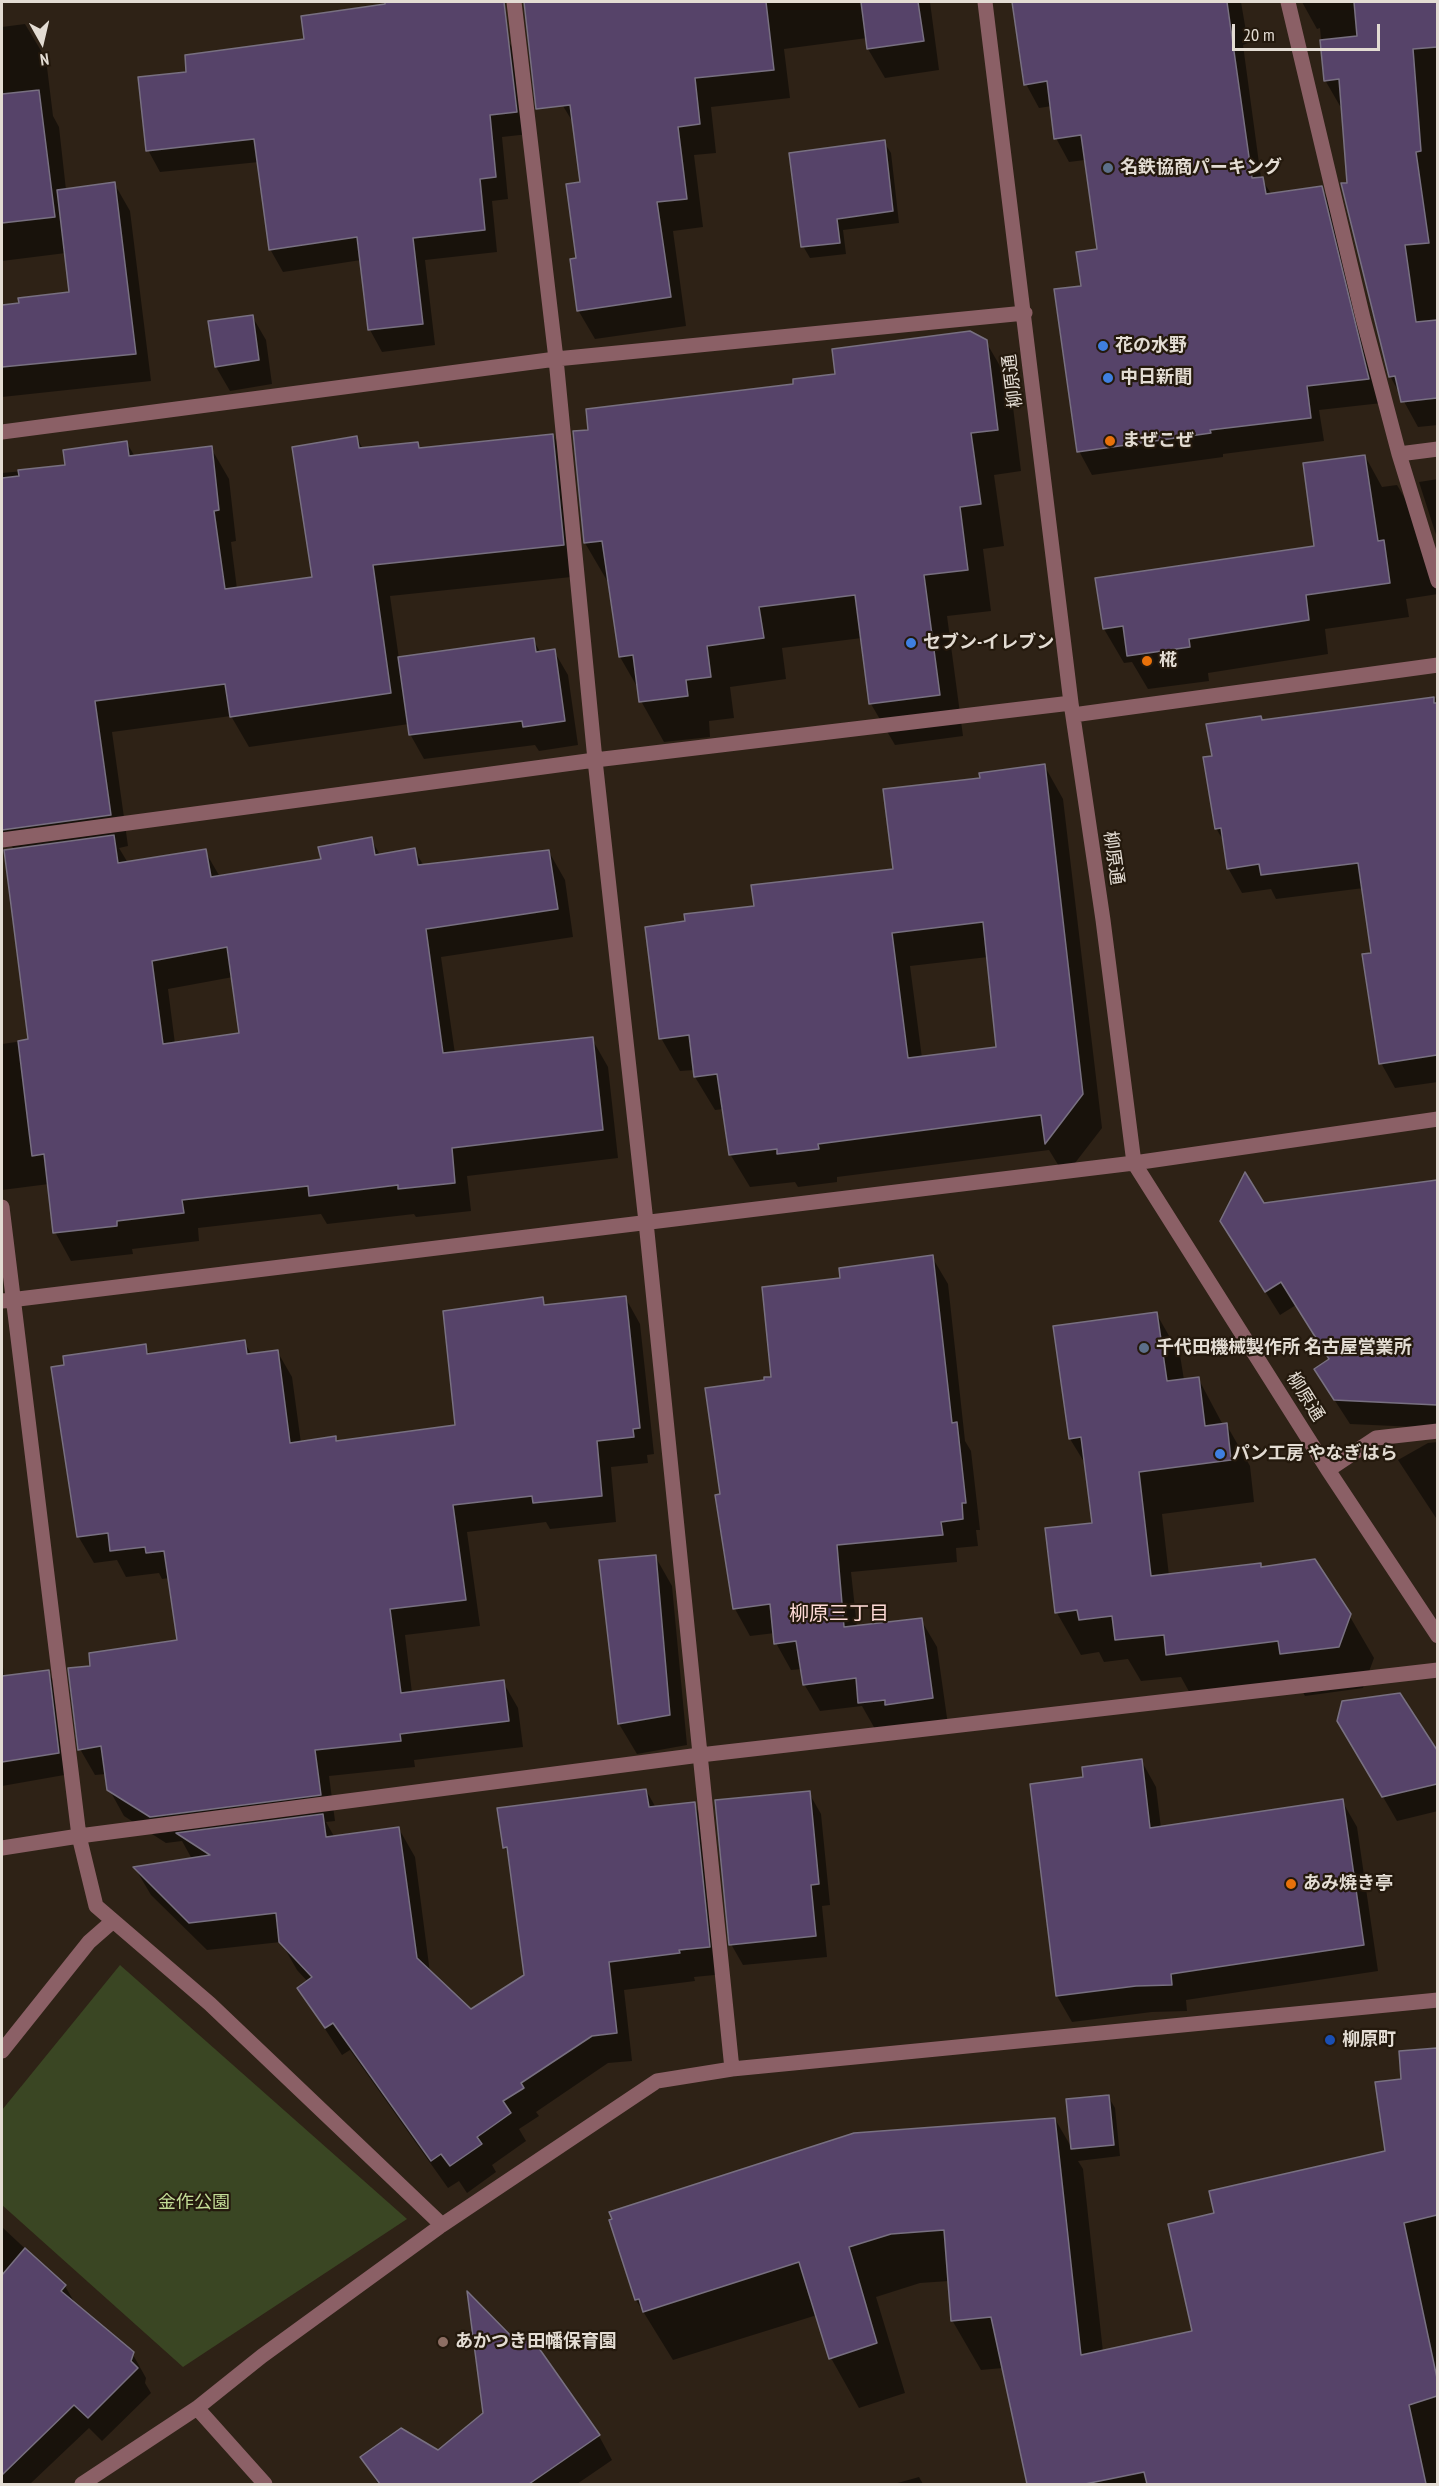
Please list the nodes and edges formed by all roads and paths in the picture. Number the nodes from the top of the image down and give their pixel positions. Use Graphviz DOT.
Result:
graph roads {
  1 [pos="514,2"];
  2 [pos="985,2"];
  3 [pos="1288,2"];
  4 [pos="1025,313"];
  5 [pos="556,359"];
  6 [pos="2,432"];
  7 [pos="1437,449"];
  8 [pos="1399,454"];
  9 [pos="1437,581"];
  10 [pos="1437,665"];
  11 [pos="1072,709"];
  12 [pos="595,760"];
  13 [pos="2,840"];
  14 [pos="1437,1119"];
  15 [pos="1134,1163"];
  16 [pos="2,1207"];
  17 [pos="646,1222"];
  18 [pos="7,1301"];
  19 [pos="1437,1431"];
  20 [pos="1328,1470"];
  21 [pos="1437,1635"];
  22 [pos="1437,1670"];
  23 [pos="700,1755"];
  24 [pos="79,1836"];
  25 [pos="2,1848"];
  26 [pos="113,1921"];
  27 [pos="1437,2000"];
  28 [pos="2,2050"];
  29 [pos="732,2069"];
  30 [pos="442,2225"];
  31 [pos="198,2408"];
  32 [pos="82,2484"];
  33 [pos="265,2484"];
  1 -- 5 [label="street"];
  2 -- 4 [label="street, 柳原通"];
  3 -- 8 [label="street"];
  4 -- 5 [label="street"];
  4 -- 11 [label="street, 柳原通"];
  5 -- 6 [label="street"];
  5 -- 12 [label="street"];
  7 -- 8 [label="street"];
  8 -- 9 [label="street"];
  10 -- 11 [label="street"];
  11 -- 12 [label="street"];
  11 -- 15 [label="street, 柳原通"];
  12 -- 13 [label="street"];
  12 -- 17 [label="street"];
  14 -- 15 [label="street"];
  15 -- 17 [label="street"];
  15 -- 20 [label="street, 柳原通"];
  16 -- 18 [label="street"];
  17 -- 18 [label="street"];
  17 -- 23 [label="street"];
  18 -- 24 [label="street"];
  19 -- 20 [label="street"];
  20 -- 21 [label="street, 柳原通"];
  22 -- 23 [label="street"];
  23 -- 24 [label="street"];
  23 -- 29 [label="street"];
  24 -- 25 [label="street"];
  24 -- 26 [label="street"];
  26 -- 28 [label="street"];
  26 -- 30 [label="street"];
  27 -- 29 [label="street"];
  29 -- 30 [label="street"];
  30 -- 31 [label="street"];
  31 -- 32 [label="street"];
  31 -- 33 [label="street"];
}
